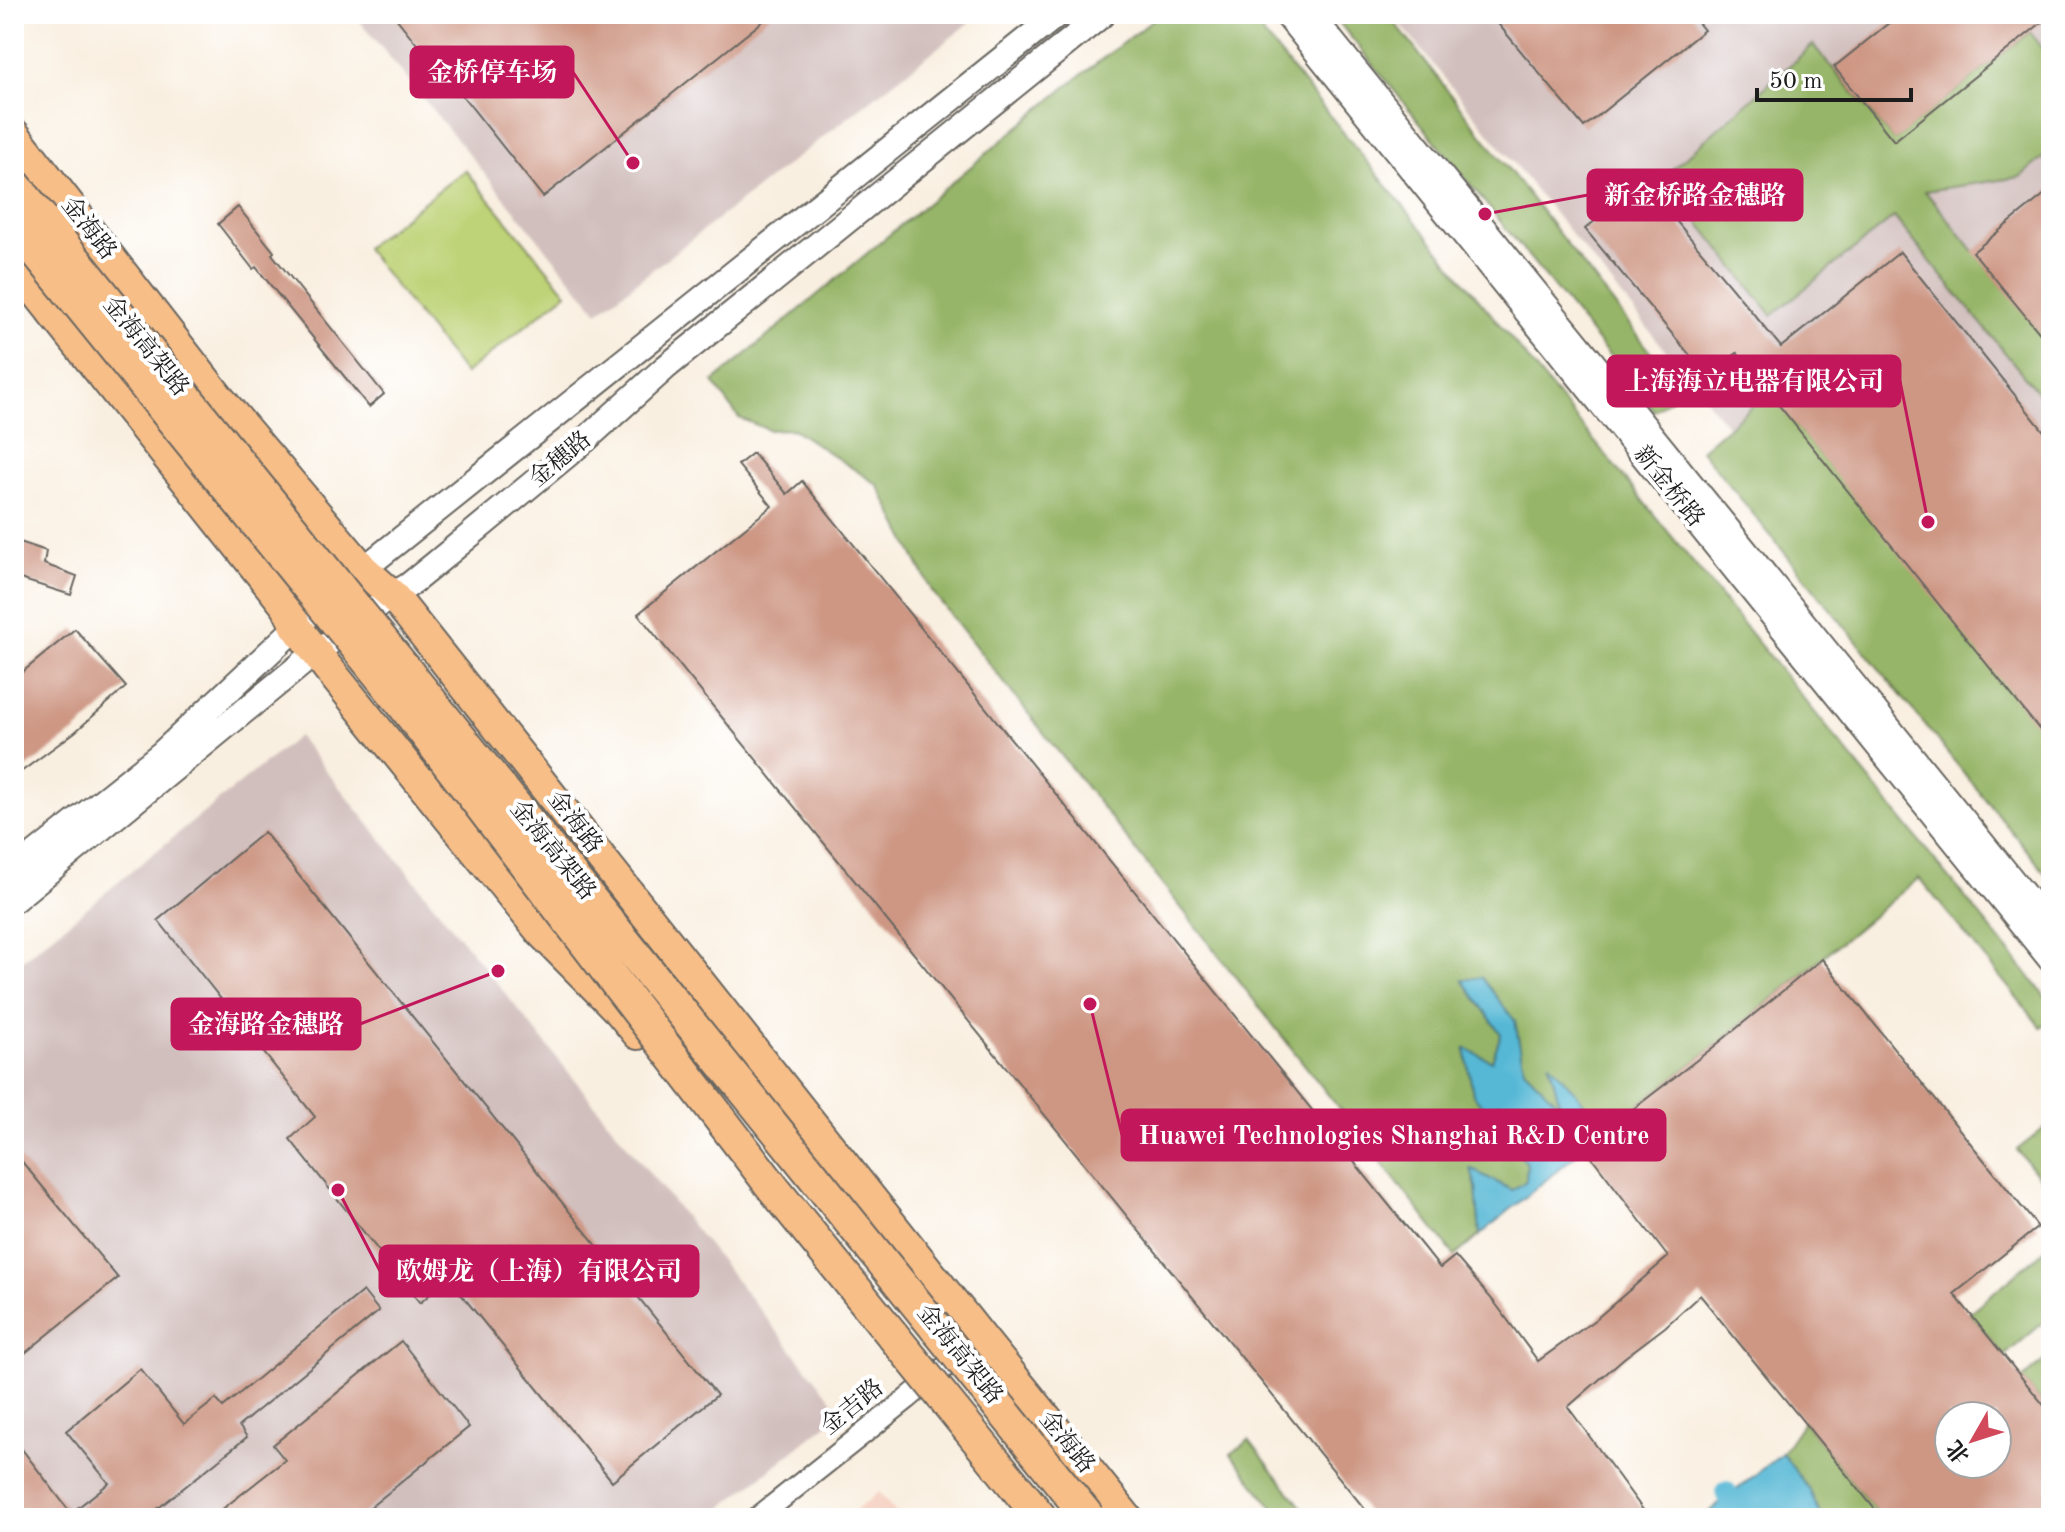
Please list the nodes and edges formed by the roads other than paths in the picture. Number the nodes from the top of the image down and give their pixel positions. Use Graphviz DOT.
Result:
graph roads {
  1 [pos="1058,14"];
  2 [pos="1103,14"];
  3 [pos="1286,14"];
  4 [pos="1310,14"];
  5 [pos="14,134"];
  6 [pos="14,184"];
  7 [pos="14,224"];
  8 [pos="14,237"];
  9 [pos="14,264"];
  10 [pos="363,569"];
  11 [pos="392,595"];
  12 [pos="296,626"];
  13 [pos="316,653"];
  14 [pos="14,871"];
  15 [pos="14,900"];
  16 [pos="2051,928"];
  17 [pos="2051,960"];
  18 [pos="620,1012"];
  19 [pos="980,1336"];
  20 [pos="919,1387"];
  21 [pos="757,1518"];
  22 [pos="1022,1518"];
  23 [pos="1041,1518"];
  24 [pos="1089,1518"];
  25 [pos="1127,1518"];
  1 -- 10 [label="street, 金穗路"];
  2 -- 11 [label="street, 金穗路"];
  3 -- 17 [label="street, 新金桥路"];
  4 -- 16 [label="street, 新金桥路"];
  5 -- 10 [label="main road, 金海路"];
  6 -- 24 [label="highway, 金海高架路, bridge"];
  7 -- 23 [label="highway, 金海高架路, bridge"];
  8 -- 18 [label="highway"];
  9 -- 12 [label="main road"];
  10 -- 11 [label="main road, 金海路"];
  10 -- 12 [label="street, 金穗路"];
  11 -- 13 [label="street, 金穗路"];
  11 -- 19 [label="main road, 金海路"];
  12 -- 13 [label="main road"];
  12 -- 14 [label="street, 金穗路"];
  13 -- 15 [label="street, 金穗路"];
  13 -- 18 [label="main road"];
  18 -- 20 [label="main road"];
  19 -- 20 [label="street, 金吉路"];
  19 -- 25 [label="main road, 金海路"];
  20 -- 21 [label="street, 金吉路"];
  20 -- 22 [label="main road"];
}
